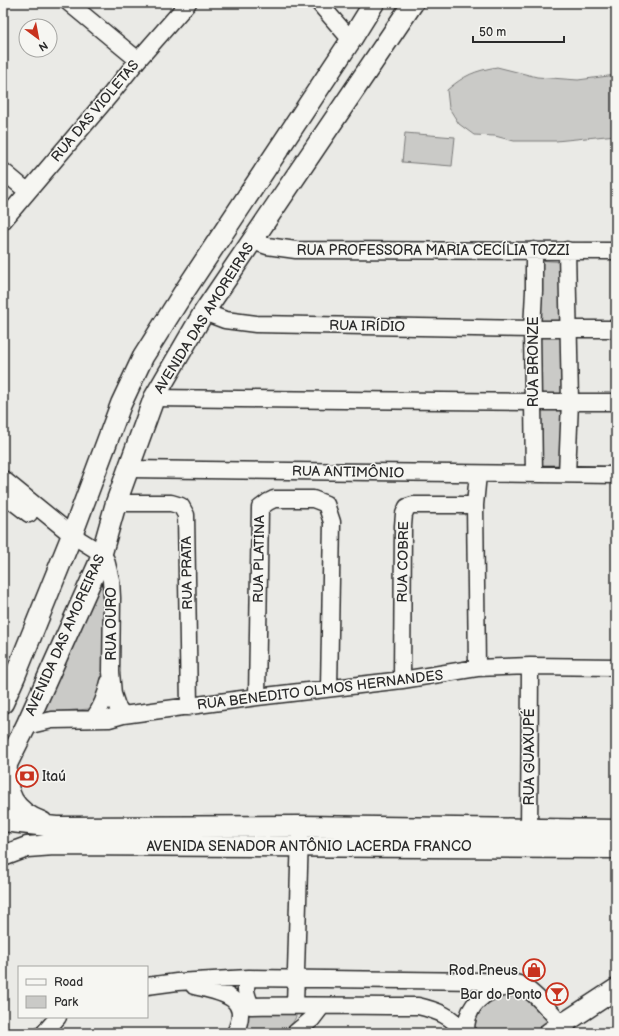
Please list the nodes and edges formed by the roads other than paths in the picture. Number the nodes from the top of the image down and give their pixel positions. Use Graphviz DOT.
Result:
graph roads {
  1 [pos="68,3"];
  2 [pos="188,3"];
  3 [pos="319,3"];
  4 [pos="374,3"];
  5 [pos="413,3"];
  6 [pos="351,40"];
  7 [pos="138,60"];
  8 [pos="3,171"];
  9 [pos="27,191"];
  10 [pos="3,221"];
  11 [pos="252,241"];
  12 [pos="534,250"];
  13 [pos="567,250"];
  14 [pos="616,251"];
  15 [pos="204,312"];
  16 [pos="569,328"];
  17 [pos="616,328"];
  18 [pos="532,329"];
  19 [pos="154,398"];
  20 [pos="532,402"];
  21 [pos="570,402"];
  22 [pos="616,402"];
  23 [pos="129,469"];
  24 [pos="478,474"];
  25 [pos="534,474"];
  26 [pos="567,474"];
  27 [pos="616,475"];
  28 [pos="3,479"];
  29 [pos="3,494"];
  30 [pos="116,503"];
  31 [pos="475,505"];
  32 [pos="70,540"];
  33 [pos="100,558"];
  34 [pos="530,666"];
  35 [pos="616,667"];
  36 [pos="477,668"];
  37 [pos="111,672"];
  38 [pos="9,675"];
  39 [pos="402,680"];
  40 [pos="329,688"];
  41 [pos="257,697"];
  42 [pos="3,703"];
  43 [pos="188,707"];
  44 [pos="123,715"];
  45 [pos="94,718"];
  46 [pos="26,726"];
  47 [pos="5,768"];
  48 [pos="3,821"];
  49 [pos="56,827"];
  50 [pos="529,828"];
  51 [pos="616,830"];
  52 [pos="300,836"];
  53 [pos="528,848"];
  54 [pos="616,848"];
  55 [pos="3,856"];
  56 [pos="249,978"];
  57 [pos="297,978"];
  58 [pos="177,982"];
  59 [pos="148,986"];
  60 [pos="616,989"];
  61 [pos="529,991"];
  62 [pos="295,1005"];
  63 [pos="616,1005"];
  64 [pos="245,1006"];
  65 [pos="322,1006"];
  66 [pos="57,1018"];
  67 [pos="563,1031"];
  68 [pos="44,1033"];
  69 [pos="235,1033"];
  70 [pos="294,1033"];
  71 [pos="463,1033"];
  72 [pos="466,1033"];
  1 -- 7 [label="street"];
  2 -- 7 [label="street, RUA DAS VIOLETAS"];
  3 -- 6 [label="street"];
  4 -- 6 [label="main road, AVENIDA DAS AMOREIRAS"];
  5 -- 11 [label="main road, AVENIDA DAS AMOREIRAS"];
  6 -- 32 [label="main road, AVENIDA DAS AMOREIRAS"];
  7 -- 9 [label="street, RUA DAS VIOLETAS"];
  8 -- 9 [label="street"];
  9 -- 10 [label="street, RUA DAS VIOLETAS"];
  11 -- 12 [label="street, RUA PROFESSORA MARIA CECÍLIA TOZZI"];
  11 -- 15 [label="main road, AVENIDA DAS AMOREIRAS"];
  12 -- 13 [label="street, RUA PROFESSORA MARIA CECÍLIA TOZZI"];
  12 -- 18 [label="street, RUA BRONZE"];
  13 -- 14 [label="street, RUA PROFESSORA MARIA CECÍLIA TOZZI"];
  13 -- 16 [label="street"];
  15 -- 18 [label="street, RUA IRÍDIO"];
  15 -- 19 [label="main road, AVENIDA DAS AMOREIRAS"];
  16 -- 17 [label="street, RUA IRÍDIO"];
  16 -- 18 [label="street, RUA IRÍDIO"];
  16 -- 21 [label="street"];
  18 -- 20 [label="street, RUA BRONZE"];
  19 -- 20 [label="street"];
  19 -- 23 [label="main road, AVENIDA DAS AMOREIRAS"];
  20 -- 21 [label="street"];
  20 -- 25 [label="street, RUA BRONZE"];
  21 -- 22 [label="street"];
  21 -- 26 [label="street"];
  23 -- 24 [label="street, RUA ANTIMÔNIO"];
  23 -- 30 [label="main road, AVENIDA DAS AMOREIRAS"];
  24 -- 25 [label="street, RUA ANTIMÔNIO"];
  24 -- 31 [label="street"];
  25 -- 26 [label="street, RUA ANTIMÔNIO"];
  26 -- 27 [label="street, RUA ANTIMÔNIO"];
  28 -- 32 [label="street"];
  29 -- 32 [label="street"];
  30 -- 33 [label="main road, AVENIDA DAS AMOREIRAS"];
  30 -- 43 [label="street, RUA PRATA"];
  31 -- 36 [label="street"];
  31 -- 39 [label="street, RUA COBRE"];
  32 -- 33 [label="street"];
  32 -- 38 [label="main road, AVENIDA DAS AMOREIRAS"];
  33 -- 37 [label="street, RUA OURO"];
  33 -- 46 [label="main road, AVENIDA DAS AMOREIRAS"];
  34 -- 35 [label="street, RUA BENEDITO OLMOS HERNANDES"];
  34 -- 36 [label="street, RUA BENEDITO OLMOS HERNANDES"];
  34 -- 50 [label="street, RUA GUAXUPÉ"];
  36 -- 39 [label="street, RUA BENEDITO OLMOS HERNANDES"];
  37 -- 44 [label="street, RUA OURO"];
  37 -- 45 [label="street, RUA OURO"];
  38 -- 42 [label="main road, AVENIDA DAS AMOREIRAS"];
  39 -- 40 [label="street, RUA BENEDITO OLMOS HERNANDES"];
  40 -- 41 [label="street, RUA BENEDITO OLMOS HERNANDES"];
  40 -- 41 [label="street, RUA PLATINA"];
  41 -- 43 [label="street, RUA BENEDITO OLMOS HERNANDES"];
  43 -- 44 [label="street, RUA BENEDITO OLMOS HERNANDES"];
  44 -- 45 [label="street, RUA BENEDITO OLMOS HERNANDES"];
  45 -- 46 [label="street, RUA BENEDITO OLMOS HERNANDES"];
  46 -- 47 [label="main road, AVENIDA DAS AMOREIRAS"];
  47 -- 49 [label="main road"];
  48 -- 49 [label="main road, AVENIDA SENADOR ANTÔNIO LACERDA FRANCO"];
  49 -- 52 [label="main road, AVENIDA SENADOR ANTÔNIO LACERDA FRANCO"];
  50 -- 51 [label="main road, AVENIDA SENADOR ANTÔNIO LACERDA FRANCO"];
  50 -- 52 [label="main road, AVENIDA SENADOR ANTÔNIO LACERDA FRANCO"];
  50 -- 53 [label="street, RUA GUAXUPÉ"];
  52 -- 53 [label="main road, AVENIDA SENADOR ANTÔNIO LACERDA FRANCO"];
  52 -- 55 [label="main road, AVENIDA SENADOR ANTÔNIO LACERDA FRANCO"];
  52 -- 57 [label="street"];
  53 -- 54 [label="main road, AVENIDA SENADOR ANTÔNIO LACERDA FRANCO"];
  56 -- 57 [label="street"];
  56 -- 58 [label="street"];
  56 -- 64 [label="street"];
  57 -- 61 [label="street"];
  57 -- 62 [label="street"];
  58 -- 59 [label="street"];
  58 -- 64 [label="street"];
  60 -- 67 [label="main road"];
  61 -- 67 [label="street"];
  61 -- 72 [label="street"];
  62 -- 64 [label="street"];
  62 -- 65 [label="street"];
  63 -- 67 [label="main road"];
  64 -- 69 [label="street"];
  65 -- 70 [label="street"];
  65 -- 71 [label="street"];
  66 -- 68 [label="street"];
}
